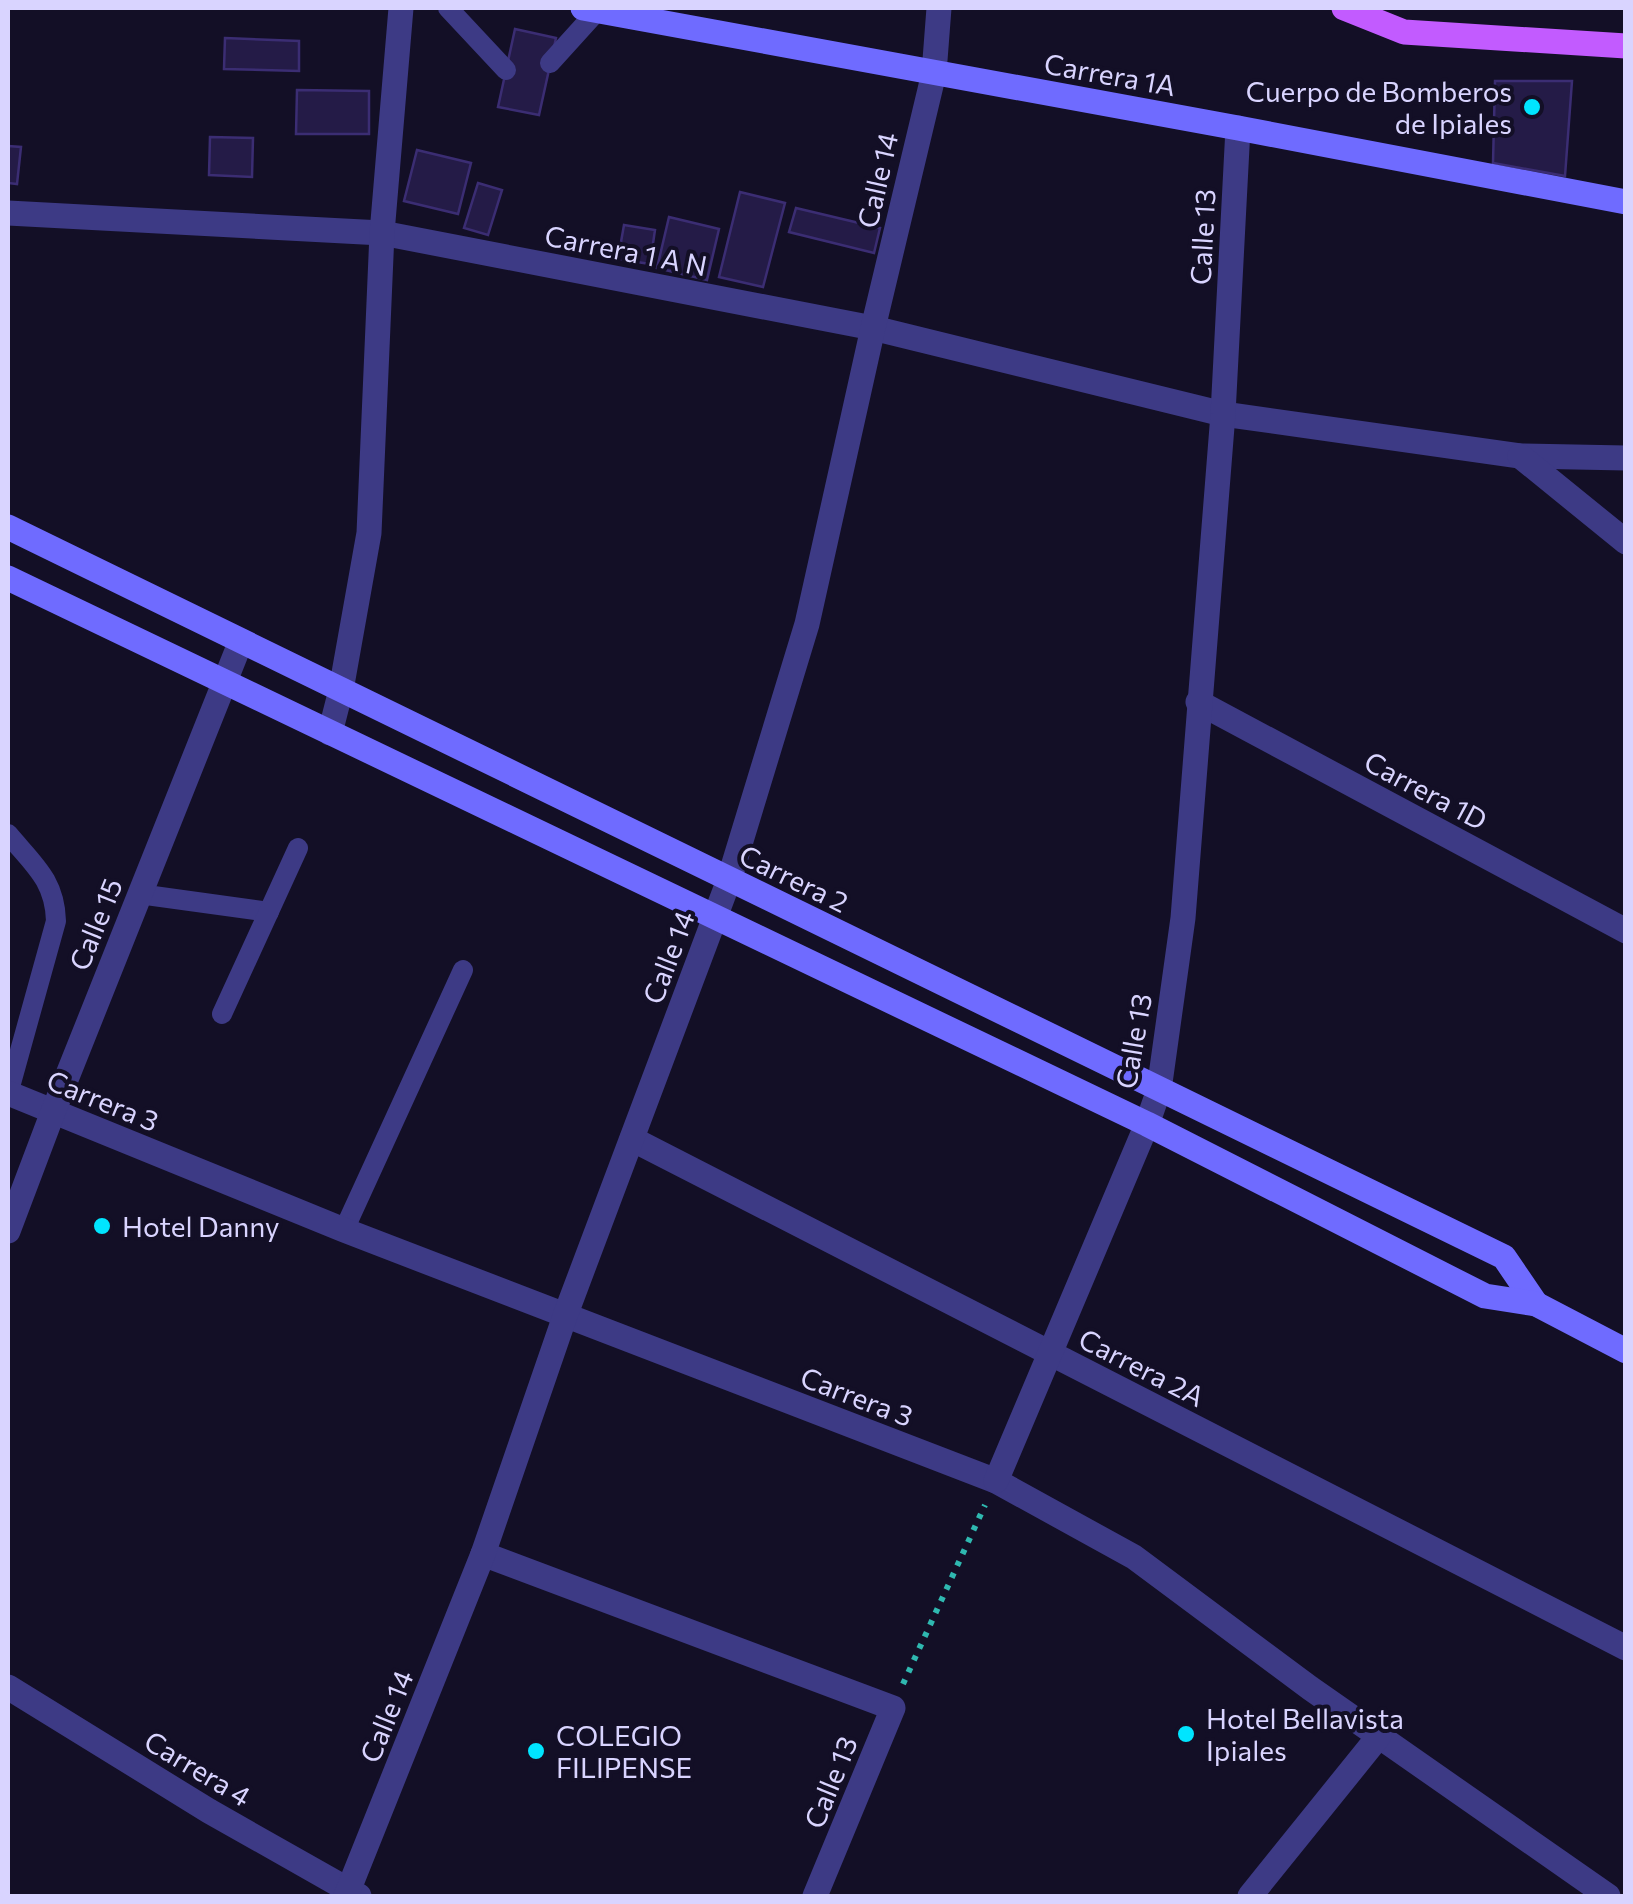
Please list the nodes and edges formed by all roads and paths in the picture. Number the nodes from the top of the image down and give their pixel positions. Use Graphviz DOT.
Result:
graph roads {
  1 [pos="401,8"];
  2 [pos="448,8"];
  3 [pos="939,8"];
  4 [pos="1344,8"];
  5 [pos="591,9"];
  6 [pos="1626,46"];
  7 [pos="550,63"];
  8 [pos="506,70"];
  9 [pos="934,73"];
  10 [pos="1238,128"];
  11 [pos="1626,202"];
  12 [pos="8,213"];
  13 [pos="382,233"];
  14 [pos="872,328"];
  15 [pos="1223,414"];
  16 [pos="1520,456"];
  17 [pos="1626,458"];
  18 [pos="8,528"];
  19 [pos="1626,542"];
  20 [pos="8,578"];
  21 [pos="241,641"];
  22 [pos="224,682"];
  23 [pos="341,690"];
  24 [pos="1198,702"];
  25 [pos="330,733"];
  26 [pos="8,834"];
  27 [pos="298,848"];
  28 [pos="729,880"];
  29 [pos="139,894"];
  30 [pos="269,912"];
  31 [pos="715,918"];
  32 [pos="1626,931"];
  33 [pos="463,970"];
  34 [pos="222,1014"];
  35 [pos="1158,1090"];
  36 [pos="8,1094"];
  37 [pos="53,1112"];
  38 [pos="1147,1124"];
  39 [pos="632,1140"];
  40 [pos="8,1230"];
  41 [pos="344,1230"];
  42 [pos="1536,1304"];
  43 [pos="566,1316"];
  44 [pos="1626,1351"];
  45 [pos="1048,1353"];
  46 [pos="996,1481"];
  47 [pos="483,1554"];
  48 [pos="1626,1648"];
  49 [pos="8,1687"];
  50 [pos="892,1708"];
  51 [pos="1378,1736"];
  52 [pos="351,1894"];
  53 [pos="815,1896"];
  54 [pos="1250,1896"];
  55 [pos="1608,1896"];
  1 -- 13 [label="street"];
  2 -- 8 [label="lane"];
  3 -- 9 [label="street, Calle 14"];
  4 -- 6 [label="main road"];
  5 -- 7 [label="lane"];
  5 -- 9 [label="street, Carrera 1A"];
  9 -- 10 [label="street, Carrera 1A"];
  9 -- 14 [label="street, Calle 14"];
  10 -- 11 [label="street, Carrera 1A"];
  10 -- 15 [label="street, Calle 13"];
  12 -- 13 [label="street, Carrera 1 A N"];
  13 -- 14 [label="street, Carrera 1 A N"];
  13 -- 23 [label="street"];
  14 -- 15 [label="street, Carrera 1 A N"];
  14 -- 28 [label="street, Calle 14"];
  15 -- 16 [label="street, Carrera 1 A N"];
  15 -- 24 [label="street, Calle 13"];
  16 -- 17 [label="street, Carrera 1 A N"];
  16 -- 19 [label="street"];
  18 -- 21 [label="street, Carrera 2"];
  20 -- 22 [label="street, Carrera 2"];
  21 -- 22 [label="street, Calle 15"];
  21 -- 23 [label="street, Carrera 2"];
  22 -- 25 [label="street, Carrera 2"];
  22 -- 29 [label="street, Calle 15"];
  23 -- 25 [label="street"];
  23 -- 28 [label="street, Carrera 2"];
  24 -- 32 [label="street, Carrera 1D"];
  24 -- 35 [label="street, Calle 13"];
  25 -- 31 [label="street, Carrera 2"];
  26 -- 36 [label="lane"];
  27 -- 30 [label="lane"];
  28 -- 31 [label="street, Calle 14"];
  28 -- 35 [label="street, Carrera 2"];
  29 -- 30 [label="lane"];
  29 -- 37 [label="street, Calle 15"];
  30 -- 34 [label="lane"];
  31 -- 38 [label="street, Carrera 2"];
  31 -- 39 [label="street, Calle 14"];
  33 -- 41 [label="lane"];
  35 -- 38 [label="street, Calle 13"];
  35 -- 42 [label="street, Carrera 2"];
  36 -- 37 [label="street, Carrera 3"];
  37 -- 40 [label="street, Calle 15"];
  37 -- 41 [label="street, Carrera 3"];
  38 -- 42 [label="street, Carrera 2"];
  38 -- 45 [label="street, Calle 13"];
  39 -- 43 [label="street, Calle 14"];
  39 -- 45 [label="street, Carrera 2A"];
  41 -- 43 [label="street, Carrera 3"];
  42 -- 44 [label="street, Carrera 2"];
  43 -- 46 [label="street, Carrera 3"];
  43 -- 47 [label="street, Calle 14"];
  45 -- 46 [label="street, Calle 13"];
  45 -- 48 [label="street, Carrera 2A"];
  46 -- 50 [label="path"];
  46 -- 51 [label="street, Carrera 3"];
  47 -- 50 [label="street"];
  47 -- 52 [label="street, Calle 14"];
  49 -- 52 [label="street, Carrera 4"];
  50 -- 53 [label="street, Calle 13"];
  51 -- 54 [label="street"];
  51 -- 55 [label="street, Carrera 3"];
}
